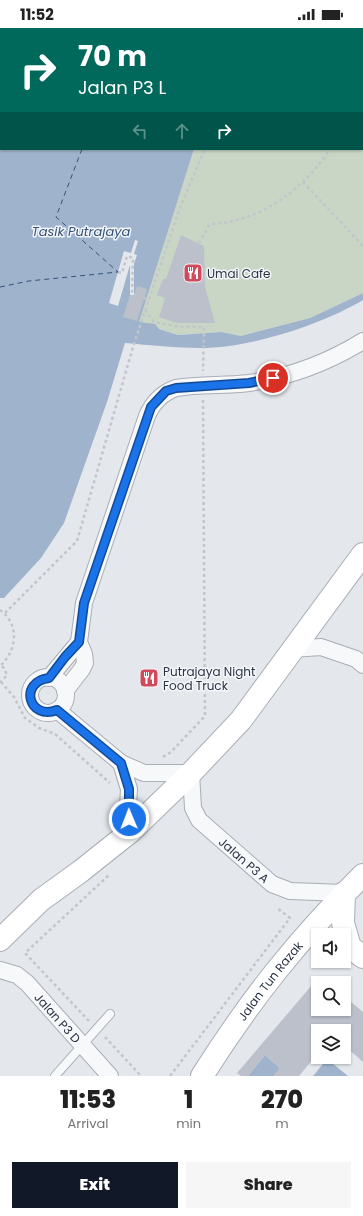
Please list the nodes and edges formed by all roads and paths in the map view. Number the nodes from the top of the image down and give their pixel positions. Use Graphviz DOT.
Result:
graph roads {
  1 [pos="205,150"];
  2 [pos="329,150"];
  3 [pos="303,182"];
  4 [pos="199,244"];
  5 [pos="363,246"];
  6 [pos="118,272"];
  7 [pos="132,295"];
  8 [pos="144,298"];
  9 [pos="149,300"];
  10 [pos="145,310"];
  11 [pos="363,340"];
  12 [pos="203,385"];
  13 [pos="363,554"];
  14 [pos="0,610"];
  15 [pos="5,613"];
  16 [pos="79,642"];
  17 [pos="292,649"];
  18 [pos="363,665"];
  19 [pos="0,666"];
  20 [pos="49,678"];
  21 [pos="1,683"];
  22 [pos="65,691"];
  23 [pos="57,710"];
  24 [pos="158,759"];
  25 [pos="121,763"];
  26 [pos="191,773"];
  27 [pos="114,786"];
  28 [pos="130,832"];
  29 [pos="112,872"];
  30 [pos="363,874"];
  31 [pos="344,893"];
  32 [pos="277,908"];
  33 [pos="0,940"];
  34 [pos="311,946"];
  35 [pos="292,950"];
  36 [pos="352,950"];
  37 [pos="0,970"];
  38 [pos="110,1014"];
  39 [pos="97,1029"];
  40 [pos="83,1046"];
  41 [pos="55,1076"];
  42 [pos="110,1076"];
  43 [pos="141,1076"];
  44 [pos="170,1076"];
  45 [pos="202,1076"];
  1 -- 9 [label="path"];
  2 -- 3 [label="path"];
  3 -- 4 [label="path"];
  3 -- 5 [label="path"];
  6 -- 7 [label="path"];
  8 -- 9 [label="path"];
  9 -- 10 [label="path"];
  10 -- 12 [label="path"];
  10 -- 15 [label="path"];
  11 -- 12 [label="street"];
  12 -- 16 [label="street"];
  12 -- 24 [label="path"];
  13 -- 17 [label="street"];
  14 -- 15 [label="path"];
  15 -- 19 [label="path"];
  16 -- 20 [label="street"];
  16 -- 22 [label="street"];
  17 -- 18 [label="street"];
  17 -- 26 [label="street"];
  19 -- 21 [label="path"];
  20 -- 22 [label="street"];
  20 -- 23 [label="street"];
  21 -- 27 [label="path"];
  22 -- 23 [label="street"];
  23 -- 25 [label="street"];
  25 -- 26 [label="street"];
  25 -- 28 [label="street"];
  26 -- 28 [label="street"];
  26 -- 31 [label="street, Jalan P3 A"];
  28 -- 33 [label="street"];
  29 -- 39 [label="path"];
  30 -- 31 [label="street, Jalan Tun Razak"];
  31 -- 35 [label="street, Jalan Tun Razak"];
  31 -- 36 [label="street"];
  32 -- 44 [label="path"];
  34 -- 35 [label="street"];
  35 -- 45 [label="street, Jalan Tun Razak"];
  37 -- 40 [label="street, Jalan P3 D"];
  38 -- 39 [label="lane"];
  39 -- 40 [label="lane"];
  39 -- 43 [label="path"];
  40 -- 41 [label="lane"];
  40 -- 42 [label="street, Jalan P3 D"];
}
